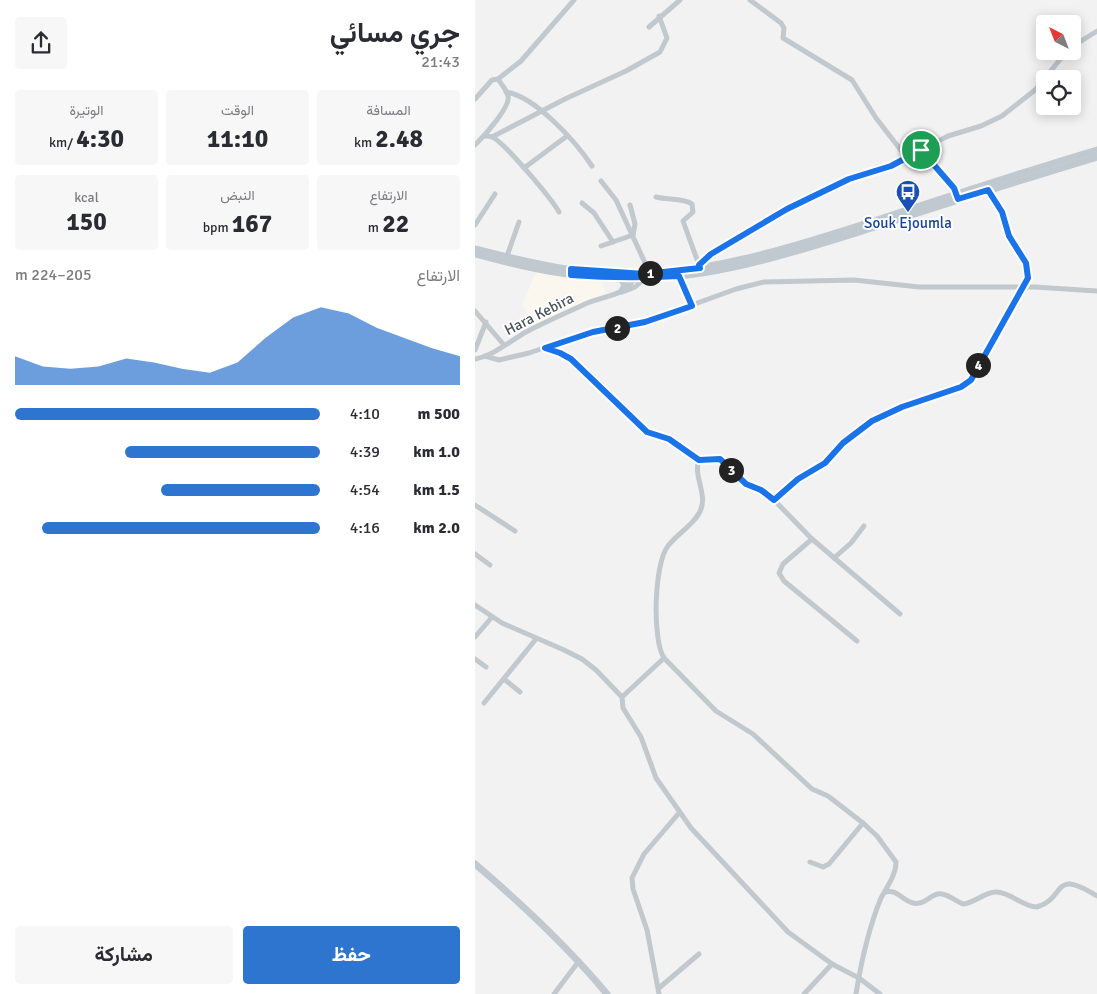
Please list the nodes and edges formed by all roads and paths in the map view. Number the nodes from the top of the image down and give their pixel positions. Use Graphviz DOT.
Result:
graph roads {
  1 [pos="575,0"];
  2 [pos="680,0"];
  3 [pos="750,0"];
  4 [pos="659,16"];
  5 [pos="649,27"];
  6 [pos="1097,31"];
  7 [pos="1081,41"];
  8 [pos="1060,60"];
  9 [pos="498,79"];
  10 [pos="506,92"];
  11 [pos="475,99"];
  12 [pos="541,112"];
  13 [pos="484,136"];
  14 [pos="567,136"];
  15 [pos="492,137"];
  16 [pos="475,145"];
  17 [pos="921,150"];
  18 [pos="1097,150"];
  19 [pos="1097,156"];
  20 [pos="907,158"];
  21 [pos="592,166"];
  22 [pos="524,168"];
  23 [pos="1031,174"];
  24 [pos="601,181"];
  25 [pos="988,190"];
  26 [pos="495,194"];
  27 [pos="958,196"];
  28 [pos="656,197"];
  29 [pos="582,203"];
  30 [pos="629,205"];
  31 [pos="559,212"];
  32 [pos="519,222"];
  33 [pos="475,224"];
  34 [pos="633,235"];
  35 [pos="613,242"];
  36 [pos="601,246"];
  37 [pos="475,248"];
  38 [pos="475,254"];
  39 [pos="507,256"];
  40 [pos="700,269"];
  41 [pos="571,272"];
  42 [pos="634,276"];
  43 [pos="645,276"];
  44 [pos="679,276"];
  45 [pos="621,278"];
  46 [pos="1028,281"];
  47 [pos="1033,287"];
  48 [pos="1024,288"];
  49 [pos="622,291"];
  50 [pos="1097,291"];
  51 [pos="692,306"];
  52 [pos="475,312"];
  53 [pos="486,322"];
  54 [pos="504,346"];
  55 [pos="545,348"];
  56 [pos="475,350"];
  57 [pos="485,356"];
  58 [pos="475,360"];
  59 [pos="699,460"];
  60 [pos="774,500"];
  61 [pos="475,505"];
  62 [pos="864,526"];
  63 [pos="515,531"];
  64 [pos="813,539"];
  65 [pos="475,554"];
  66 [pos="834,558"];
  67 [pos="490,565"];
  68 [pos="475,605"];
  69 [pos="901,614"];
  70 [pos="492,617"];
  71 [pos="475,637"];
  72 [pos="536,639"];
  73 [pos="857,641"];
  74 [pos="664,658"];
  75 [pos="475,659"];
  76 [pos="486,667"];
  77 [pos="504,679"];
  78 [pos="520,692"];
  79 [pos="621,698"];
  80 [pos="484,703"];
  81 [pos="679,814"];
  82 [pos="863,823"];
  83 [pos="810,862"];
  84 [pos="475,864"];
  85 [pos="885,892"];
  86 [pos="1097,896"];
  87 [pos="699,954"];
  88 [pos="579,961"];
  89 [pos="832,964"];
  90 [pos="859,978"];
  91 [pos="659,991"];
  92 [pos="554,994"];
  93 [pos="607,994"];
  94 [pos="804,994"];
  95 [pos="856,994"];
  96 [pos="880,994"];
  1 -- 9 [label="street"];
  2 -- 4 [label="street"];
  3 -- 20 [label="street"];
  4 -- 5 [label="street"];
  4 -- 12 [label="street"];
  6 -- 7 [label="street"];
  8 -- 17 [label="street"];
  9 -- 10 [label="street"];
  9 -- 11 [label="street"];
  10 -- 12 [label="street"];
  10 -- 13 [label="street"];
  12 -- 14 [label="street"];
  12 -- 15 [label="street"];
  13 -- 15 [label="street"];
  13 -- 16 [label="street"];
  14 -- 21 [label="street"];
  14 -- 22 [label="street"];
  15 -- 22 [label="street"];
  17 -- 20 [label="street"];
  17 -- 27 [label="street"];
  18 -- 23 [label="main road"];
  19 -- 23 [label="main road"];
  20 -- 40 [label="street"];
  22 -- 31 [label="street"];
  23 -- 25 [label="main road"];
  23 -- 27 [label="main road"];
  24 -- 34 [label="street"];
  25 -- 27 [label="main road"];
  25 -- 46 [label="street"];
  26 -- 33 [label="street"];
  27 -- 40 [label="main road"];
  28 -- 40 [label="street"];
  29 -- 35 [label="street"];
  30 -- 34 [label="street"];
  32 -- 39 [label="street"];
  34 -- 35 [label="street"];
  34 -- 43 [label="street"];
  35 -- 36 [label="street"];
  37 -- 39 [label="main road"];
  38 -- 41 [label="main road"];
  39 -- 41 [label="main road"];
  40 -- 43 [label="main road"];
  40 -- 44 [label="main road"];
  41 -- 42 [label="main road"];
  41 -- 45 [label="main road"];
  42 -- 43 [label="main road"];
  42 -- 45 [label="main road"];
  42 -- 49 [label="street, Hara Kebira"];
  43 -- 44 [label="main road"];
  43 -- 49 [label="street"];
  44 -- 51 [label="street"];
  45 -- 49 [label="main road"];
  46 -- 47 [label="street"];
  46 -- 48 [label="street"];
  47 -- 48 [label="street"];
  47 -- 50 [label="street"];
  48 -- 51 [label="street"];
  48 -- 60 [label="street"];
  49 -- 54 [label="street, Hara Kebira"];
  51 -- 55 [label="street"];
  52 -- 53 [label="street"];
  53 -- 54 [label="street"];
  53 -- 56 [label="street"];
  54 -- 57 [label="street, Hara Kebira"];
  55 -- 57 [label="street"];
  55 -- 59 [label="street"];
  57 -- 58 [label="street, Hara Kebira"];
  59 -- 60 [label="street"];
  59 -- 74 [label="street"];
  60 -- 64 [label="street"];
  61 -- 63 [label="street"];
  62 -- 66 [label="street"];
  64 -- 66 [label="street"];
  64 -- 73 [label="street"];
  65 -- 67 [label="street"];
  66 -- 69 [label="street"];
  68 -- 70 [label="street"];
  70 -- 71 [label="street"];
  70 -- 72 [label="street"];
  72 -- 77 [label="street"];
  72 -- 79 [label="street"];
  74 -- 79 [label="street"];
  74 -- 82 [label="street"];
  75 -- 76 [label="street"];
  77 -- 78 [label="street"];
  77 -- 80 [label="street"];
  79 -- 81 [label="street"];
  81 -- 89 [label="street"];
  81 -- 91 [label="street"];
  82 -- 83 [label="street"];
  82 -- 85 [label="street"];
  84 -- 88 [label="main road"];
  85 -- 86 [label="street"];
  85 -- 90 [label="street"];
  87 -- 91 [label="street"];
  88 -- 92 [label="street"];
  88 -- 93 [label="main road"];
  89 -- 90 [label="street"];
  89 -- 94 [label="street"];
  90 -- 95 [label="street"];
  90 -- 96 [label="street"];
}
